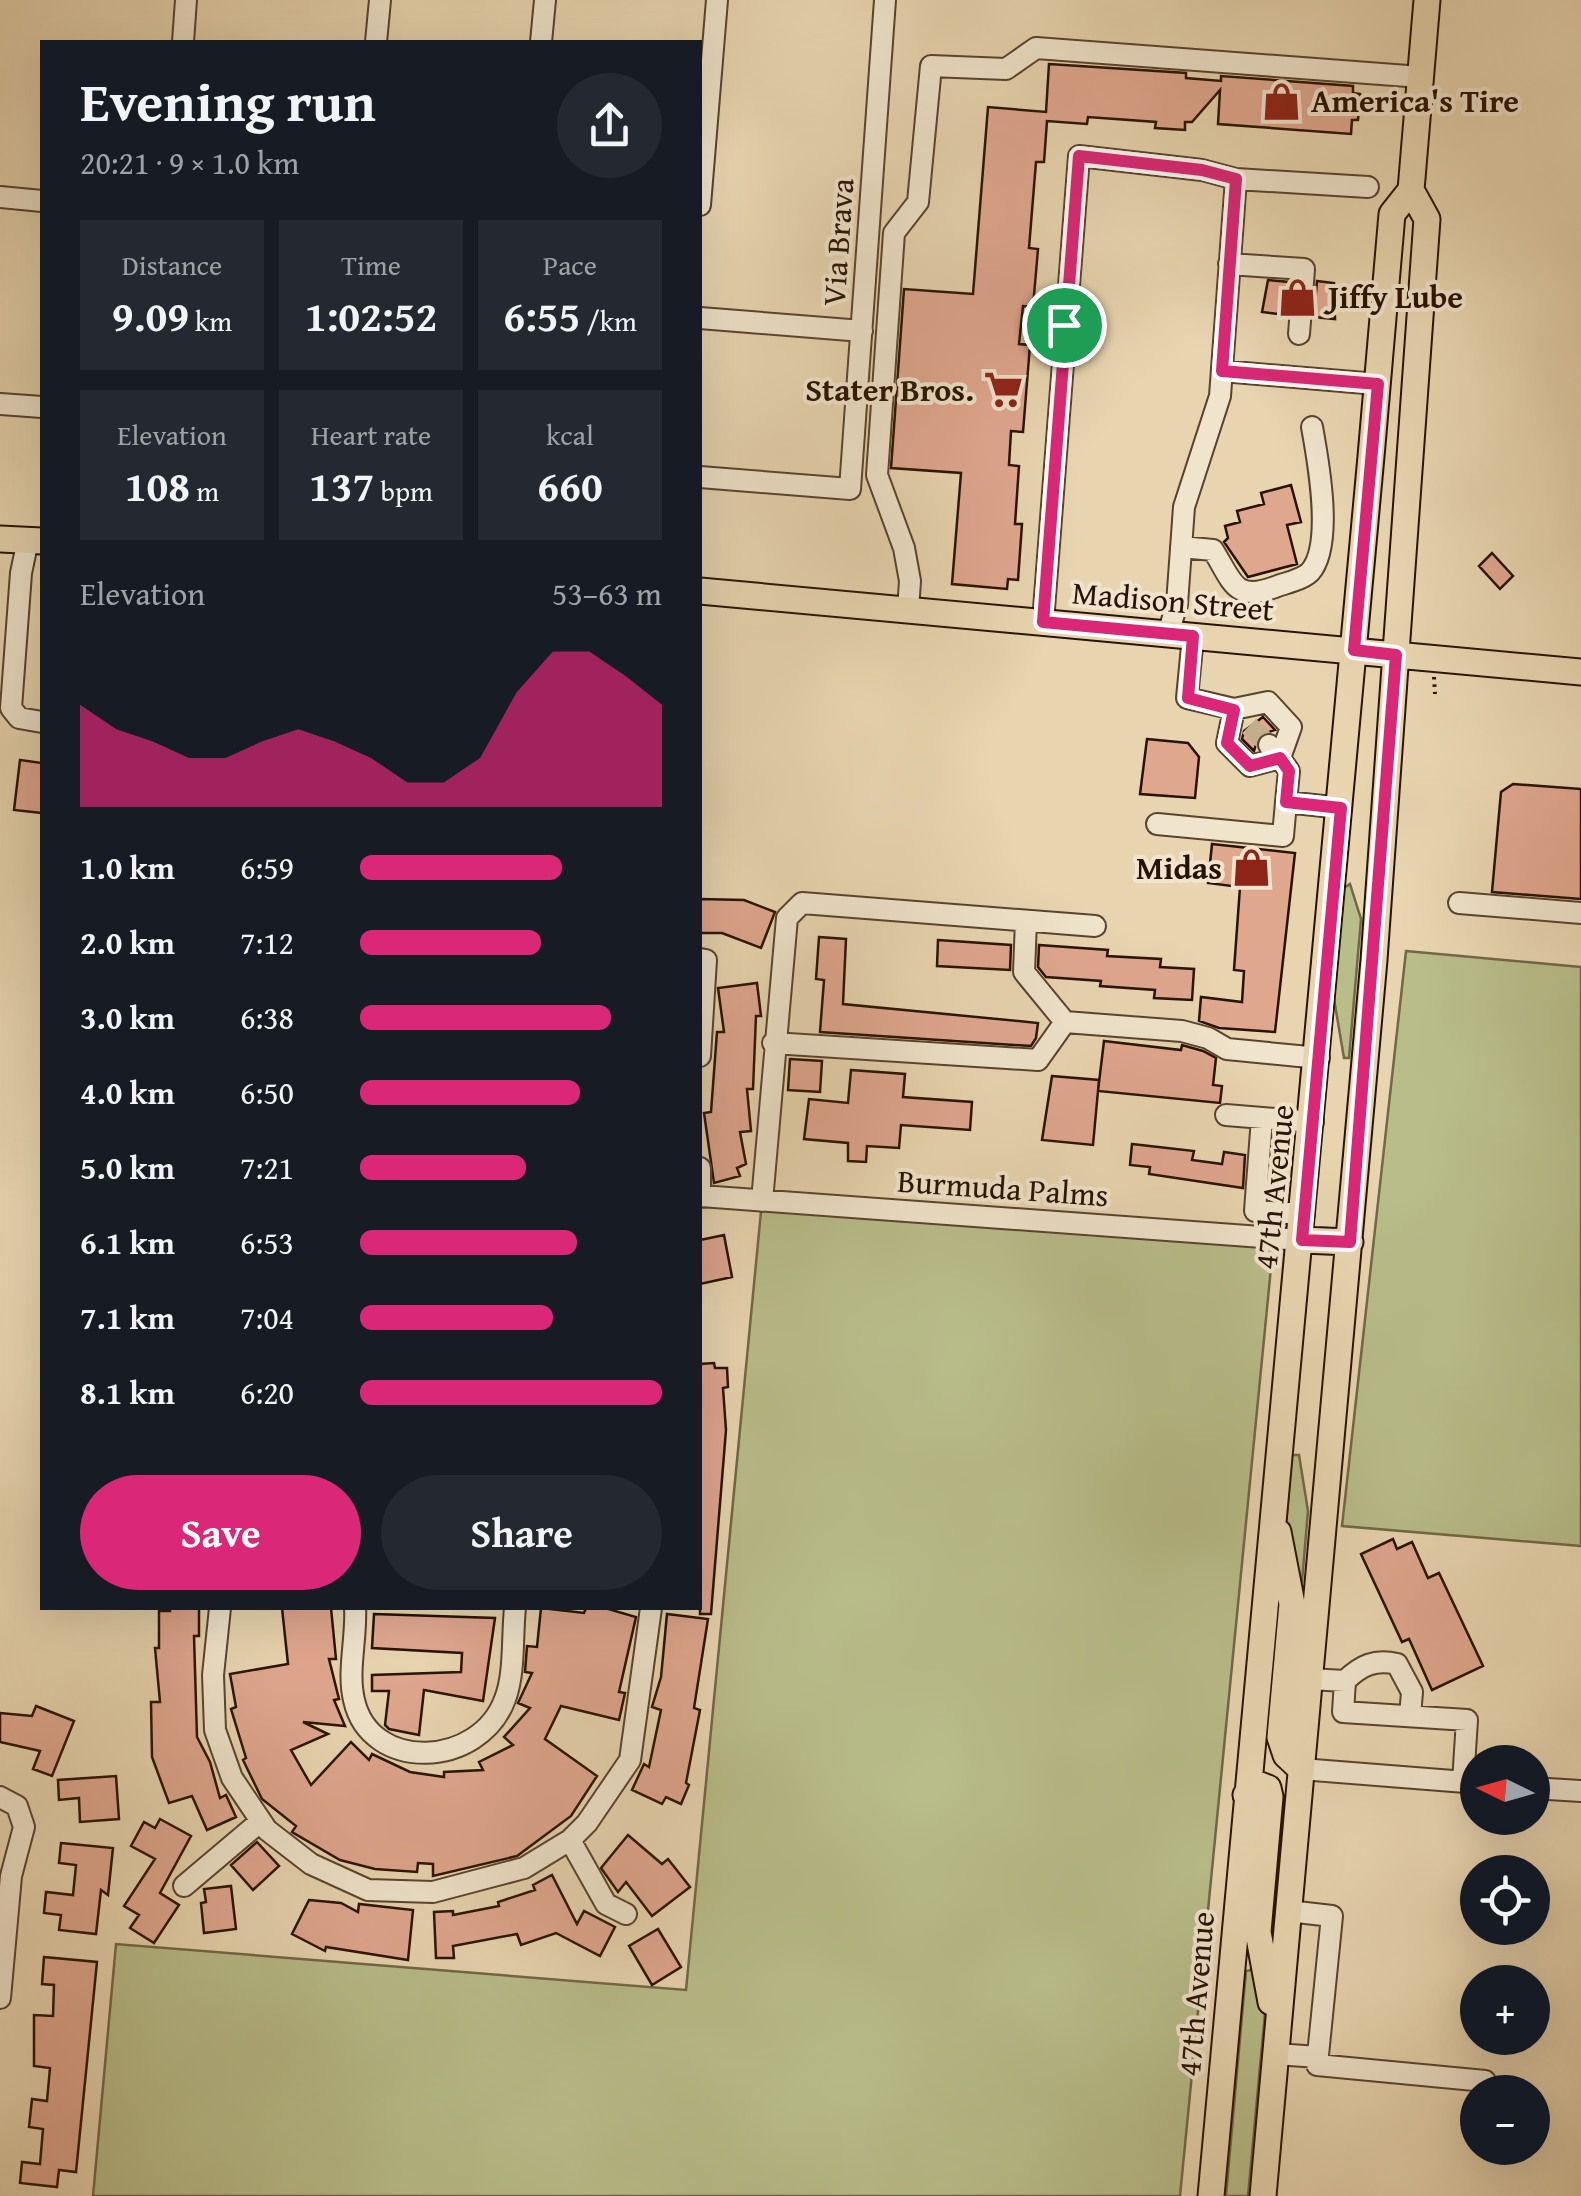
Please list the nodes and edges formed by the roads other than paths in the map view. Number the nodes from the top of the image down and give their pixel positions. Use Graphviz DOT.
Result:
graph roads {
  1 [pos="186,0"];
  2 [pos="380,0"];
  3 [pos="545,0"];
  4 [pos="716,0"];
  5 [pos="886,0"];
  6 [pos="1427,0"];
  7 [pos="183,40"];
  8 [pos="376,40"];
  9 [pos="541,40"];
  10 [pos="706,59"];
  11 [pos="1421,76"];
  12 [pos="702,156"];
  13 [pos="1236,179"];
  14 [pos="1368,187"];
  15 [pos="1411,190"];
  16 [pos="0,197"];
  17 [pos="40,201"];
  18 [pos="1229,264"];
  19 [pos="702,318"];
  20 [pos="862,331"];
  21 [pos="1300,334"];
  22 [pos="1222,371"];
  23 [pos="1378,384"];
  24 [pos="0,404"];
  25 [pos="40,407"];
  26 [pos="1312,427"];
  27 [pos="702,478"];
  28 [pos="0,538"];
  29 [pos="35,540"];
  30 [pos="1181,548"];
  31 [pos="702,591"];
  32 [pos="908,610"];
  33 [pos="1043,622"];
  34 [pos="1180,635"];
  35 [pos="1354,650"];
  36 [pos="1396,655"];
  37 [pos="1581,672"];
  38 [pos="1234,710"];
  39 [pos="40,722"];
  40 [pos="1249,726"];
  41 [pos="1274,752"];
  42 [pos="1286,802"];
  43 [pos="1341,808"];
  44 [pos="1158,824"];
  45 [pos="1460,903"];
  46 [pos="1581,913"];
  47 [pos="1026,920"];
  48 [pos="1096,926"];
  49 [pos="702,959"];
  50 [pos="1066,1022"];
  51 [pos="702,1024"];
  52 [pos="773,1044"];
  53 [pos="1319,1058"];
  54 [pos="1226,1115"];
  55 [pos="1262,1118"];
  56 [pos="1313,1122"];
  57 [pos="702,1197"];
  58 [pos="762,1200"];
  59 [pos="1303,1227"];
  60 [pos="1350,1242"];
  61 [pos="1272,1502"];
  62 [pos="220,1610"];
  63 [pos="355,1610"];
  64 [pos="515,1610"];
  65 [pos="651,1610"];
  66 [pos="1309,1678"];
  67 [pos="1346,1681"];
  68 [pos="1410,1716"];
  69 [pos="1469,1745"];
  70 [pos="1301,1769"];
  71 [pos="1460,1782"];
  72 [pos="1550,1789"];
  73 [pos="1581,1792"];
  74 [pos="1246,1795"];
  75 [pos="0,1797"];
  76 [pos="261,1821"];
  77 [pos="570,1840"];
  78 [pos="184,1886"];
  79 [pos="1288,1912"];
  80 [pos="626,1914"];
  81 [pos="0,1998"];
  82 [pos="1276,2045"];
  83 [pos="1318,2057"];
  84 [pos="1460,2079"];
  85 [pos="1211,2196"];
  86 [pos="1263,2196"];
  1 -- 7 [label="street"];
  2 -- 8 [label="street"];
  3 -- 9 [label="street"];
  4 -- 10 [label="street"];
  5 -- 20 [label="street, Via Brava"];
  6 -- 11 [label="main road, 47th Avenue"];
  10 -- 12 [label="street"];
  11 -- 15 [label="main road, 47th Avenue"];
  11 -- 32 [label="street"];
  13 -- 14 [label="street"];
  13 -- 18 [label="street"];
  13 -- 33 [label="street"];
  15 -- 23 [label="main road, 47th Avenue"];
  15 -- 36 [label="main road, 47th Avenue"];
  16 -- 17 [label="street"];
  18 -- 21 [label="street"];
  18 -- 22 [label="street"];
  19 -- 20 [label="street"];
  20 -- 27 [label="street, Via Brava"];
  22 -- 23 [label="street"];
  22 -- 30 [label="street"];
  23 -- 35 [label="main road, 47th Avenue"];
  24 -- 25 [label="street"];
  26 -- 30 [label="street"];
  28 -- 29 [label="main road"];
  29 -- 39 [label="street"];
  30 -- 34 [label="street"];
  31 -- 32 [label="main road, Madison Street"];
  32 -- 33 [label="main road, Madison Street"];
  33 -- 34 [label="main road, Madison Street"];
  34 -- 35 [label="main road, Madison Street"];
  34 -- 38 [label="street"];
  35 -- 36 [label="main road, Madison Street"];
  35 -- 43 [label="main road, 47th Avenue"];
  36 -- 37 [label="main road, Madison Street"];
  36 -- 60 [label="main road, 47th Avenue"];
  38 -- 40 [label="street"];
  38 -- 41 [label="street"];
  38 -- 41 [label="street"];
  41 -- 42 [label="street"];
  42 -- 43 [label="street"];
  42 -- 44 [label="street"];
  43 -- 53 [label="main road, 47th Avenue"];
  45 -- 46 [label="street"];
  47 -- 48 [label="street"];
  47 -- 50 [label="street"];
  47 -- 52 [label="street"];
  49 -- 51 [label="street"];
  50 -- 52 [label="street"];
  50 -- 53 [label="street"];
  52 -- 58 [label="street"];
  53 -- 56 [label="main road, 47th Avenue"];
  54 -- 55 [label="street"];
  55 -- 56 [label="street"];
  55 -- 59 [label="street"];
  56 -- 59 [label="main road, 47th Avenue"];
  57 -- 58 [label="street, Burmuda Palms"];
  58 -- 59 [label="street, Burmuda Palms"];
  59 -- 60 [label="main road"];
  59 -- 61 [label="main road, 47th Avenue"];
  60 -- 66 [label="main road, 47th Avenue"];
  61 -- 70 [label="main road"];
  61 -- 74 [label="main road, 47th Avenue"];
  62 -- 76 [label="street"];
  63 -- 64 [label="street"];
  65 -- 77 [label="street"];
  66 -- 67 [label="street"];
  66 -- 70 [label="main road, 47th Avenue"];
  67 -- 68 [label="street"];
  67 -- 68 [label="street"];
  68 -- 69 [label="street"];
  70 -- 71 [label="street"];
  70 -- 79 [label="main road, 47th Avenue"];
  72 -- 73 [label="street"];
  74 -- 82 [label="main road"];
  74 -- 85 [label="main road, 47th Avenue"];
  75 -- 81 [label="street"];
  76 -- 77 [label="street"];
  76 -- 78 [label="street"];
  77 -- 80 [label="street"];
  79 -- 82 [label="main road, 47th Avenue"];
  79 -- 83 [label="street"];
  82 -- 83 [label="street"];
  82 -- 86 [label="main road, 47th Avenue"];
  83 -- 84 [label="street"];
}
